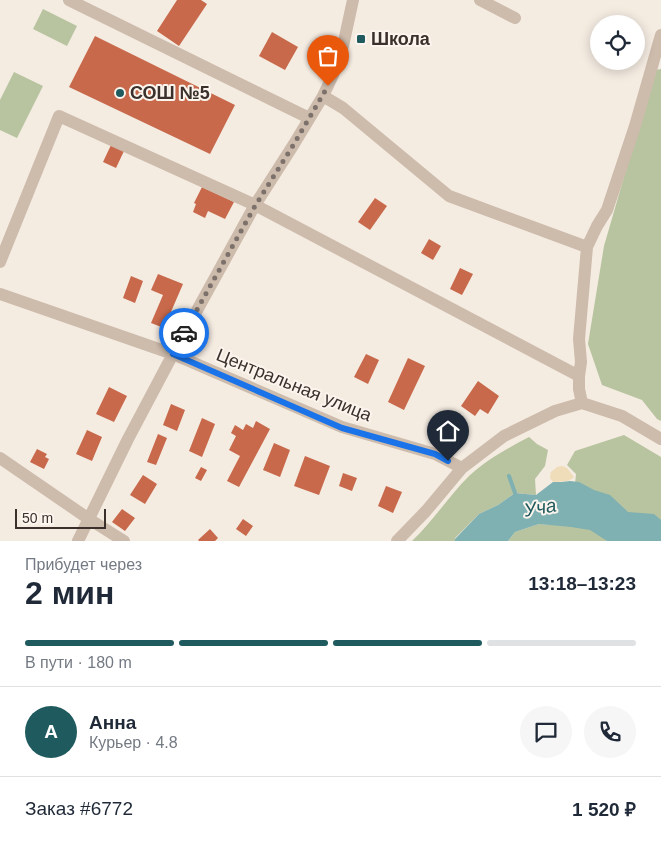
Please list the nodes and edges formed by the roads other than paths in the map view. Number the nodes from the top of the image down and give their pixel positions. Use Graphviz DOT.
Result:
graph roads {
  1 [pos="69,0"];
  2 [pos="353,0"];
  3 [pos="480,0"];
  4 [pos="515,18"];
  5 [pos="661,35"];
  6 [pos="322,96"];
  7 [pos="309,118"];
  8 [pos="255,206"];
  9 [pos="587,247"];
  10 [pos="0,262"];
  11 [pos="0,294"];
  12 [pos="173,354"];
  13 [pos="579,376"];
  14 [pos="582,403"];
  15 [pos="661,439"];
  16 [pos="0,458"];
  17 [pos="462,468"];
  18 [pos="89,519"];
  19 [pos="78,541"];
  20 [pos="124,541"];
  21 [pos="397,541"];
  1 -- 7 [label="street"];
  2 -- 6 [label="street"];
  3 -- 4 [label="street"];
  5 -- 9 [label="street"];
  6 -- 7 [label="street"];
  6 -- 9 [label="street"];
  7 -- 8 [label="street"];
  8 -- 10 [label="street"];
  8 -- 12 [label="street"];
  8 -- 13 [label="street"];
  9 -- 13 [label="street"];
  11 -- 12 [label="street, Центральная улица"];
  12 -- 17 [label="street, Центральная улица"];
  12 -- 18 [label="street"];
  13 -- 14 [label="street"];
  14 -- 15 [label="street"];
  14 -- 17 [label="street"];
  16 -- 18 [label="street"];
  17 -- 21 [label="street"];
  18 -- 19 [label="street"];
  18 -- 20 [label="street"];
}
